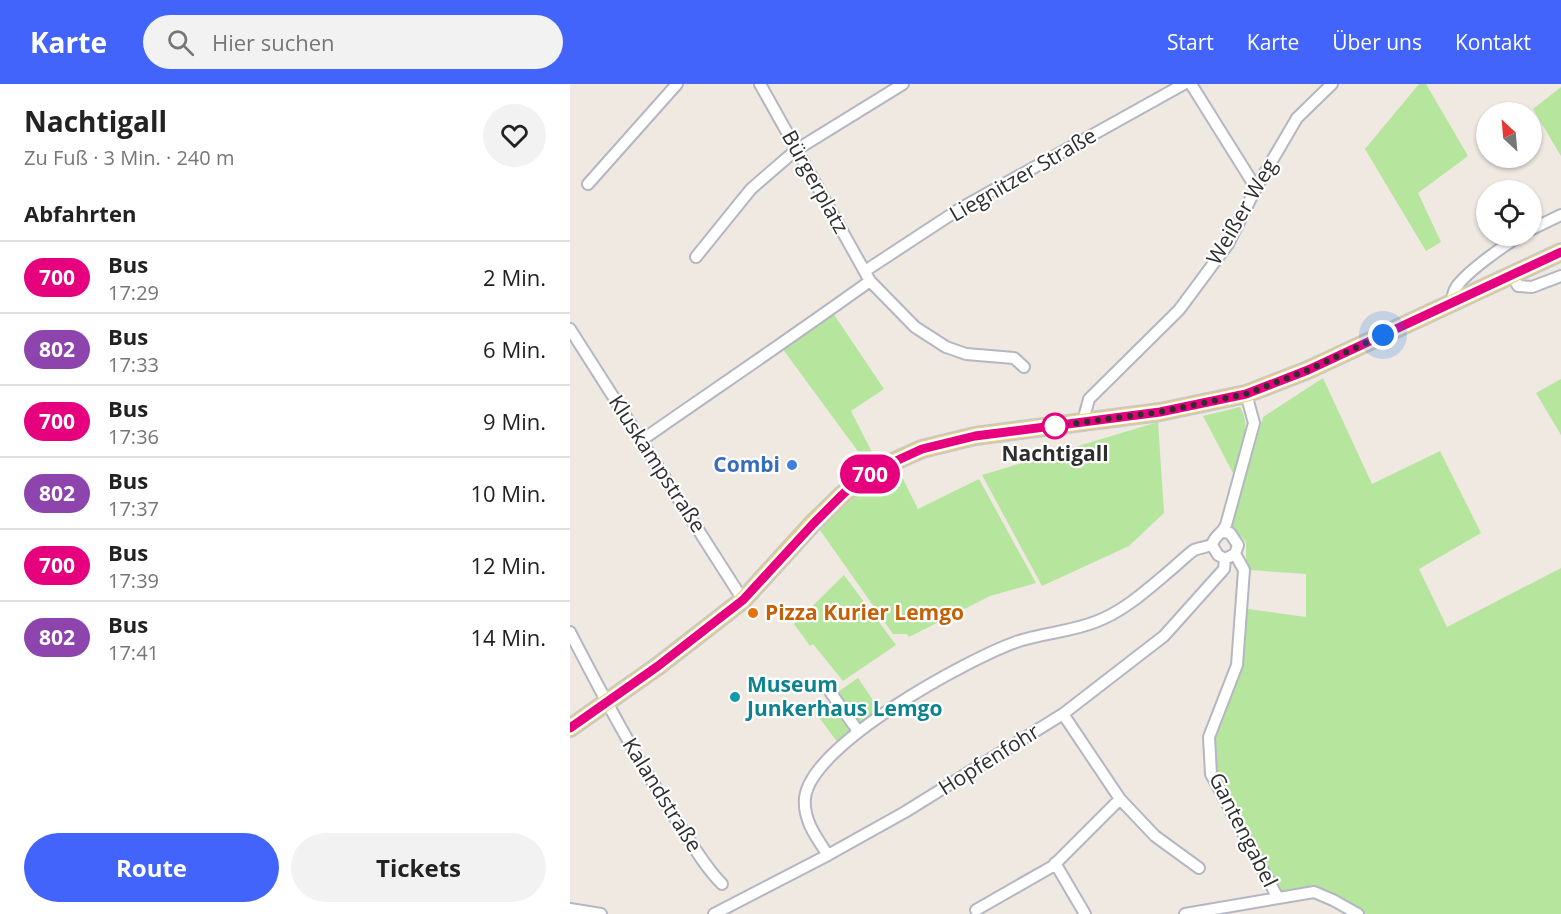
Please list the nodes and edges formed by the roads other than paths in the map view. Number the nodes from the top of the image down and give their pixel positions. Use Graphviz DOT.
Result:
graph roads {
  1 [pos="677,84"];
  2 [pos="760,84"];
  3 [pos="903,84"];
  4 [pos="1184,84"];
  5 [pos="1191,84"];
  6 [pos="1332,84"];
  7 [pos="796,150"];
  8 [pos="588,184"];
  9 [pos="1256,188"];
  10 [pos="1561,215"];
  11 [pos="1542,224"];
  12 [pos="1504,246"];
  13 [pos="1561,252"];
  14 [pos="696,257"];
  15 [pos="1512,275"];
  16 [pos="868,276"];
  17 [pos="1561,276"];
  18 [pos="1452,303"];
  19 [pos="570,329"];
  20 [pos="1024,367"];
  21 [pos="1246,394"];
  22 [pos="1083,421"];
  23 [pos="642,440"];
  24 [pos="1223,532"];
  25 [pos="1212,545"];
  26 [pos="1230,557"];
  27 [pos="743,600"];
  28 [pos="570,632"];
  29 [pos="831,693"];
  30 [pos="607,703"];
  31 [pos="1063,714"];
  32 [pos="570,728"];
  33 [pos="858,731"];
  34 [pos="1119,799"];
  35 [pos="828,855"];
  36 [pos="1055,863"];
  37 [pos="1199,868"];
  38 [pos="722,884"];
  39 [pos="1278,898"];
  40 [pos="570,909"];
  41 [pos="976,910"];
  42 [pos="601,914"];
  43 [pos="714,914"];
  44 [pos="1085,914"];
  45 [pos="1185,914"];
  46 [pos="1358,914"];
  1 -- 8 [label="street"];
  2 -- 7 [label="street, Bürgerplatz"];
  3 -- 7 [label="street"];
  4 -- 16 [label="street, Liegnitzer Straße"];
  5 -- 9 [label="street"];
  6 -- 9 [label="street, Weißer Weg"];
  7 -- 14 [label="street"];
  7 -- 16 [label="street, Bürgerplatz"];
  9 -- 22 [label="street, Weißer Weg"];
  10 -- 11 [label="street"];
  12 -- 18 [label="street"];
  13 -- 15 [label="main road"];
  15 -- 17 [label="street"];
  15 -- 18 [label="main road"];
  16 -- 20 [label="street, Bürgerplatz"];
  16 -- 23 [label="street, Liegnitzer Straße"];
  18 -- 21 [label="main road"];
  19 -- 23 [label="street, Kluskampstraße"];
  21 -- 22 [label="main road"];
  21 -- 24 [label="street"];
  22 -- 27 [label="main road"];
  23 -- 27 [label="street, Kluskampstraße"];
  24 -- 25 [label="street"];
  24 -- 26 [label="street"];
  25 -- 26 [label="street"];
  25 -- 33 [label="street"];
  26 -- 31 [label="street, Hopfenfohr"];
  26 -- 39 [label="street, Gantengabel"];
  27 -- 30 [label="main road"];
  28 -- 30 [label="street, Kalandstraße"];
  29 -- 33 [label="street"];
  30 -- 32 [label="main road"];
  30 -- 38 [label="street, Kalandstraße"];
  31 -- 34 [label="street"];
  31 -- 35 [label="street, Hopfenfohr"];
  33 -- 35 [label="street"];
  34 -- 36 [label="street"];
  34 -- 37 [label="street"];
  35 -- 43 [label="street, Hopfenfohr"];
  36 -- 41 [label="street"];
  36 -- 44 [label="street"];
  39 -- 45 [label="street"];
  39 -- 46 [label="street"];
  40 -- 42 [label="street"];
}
